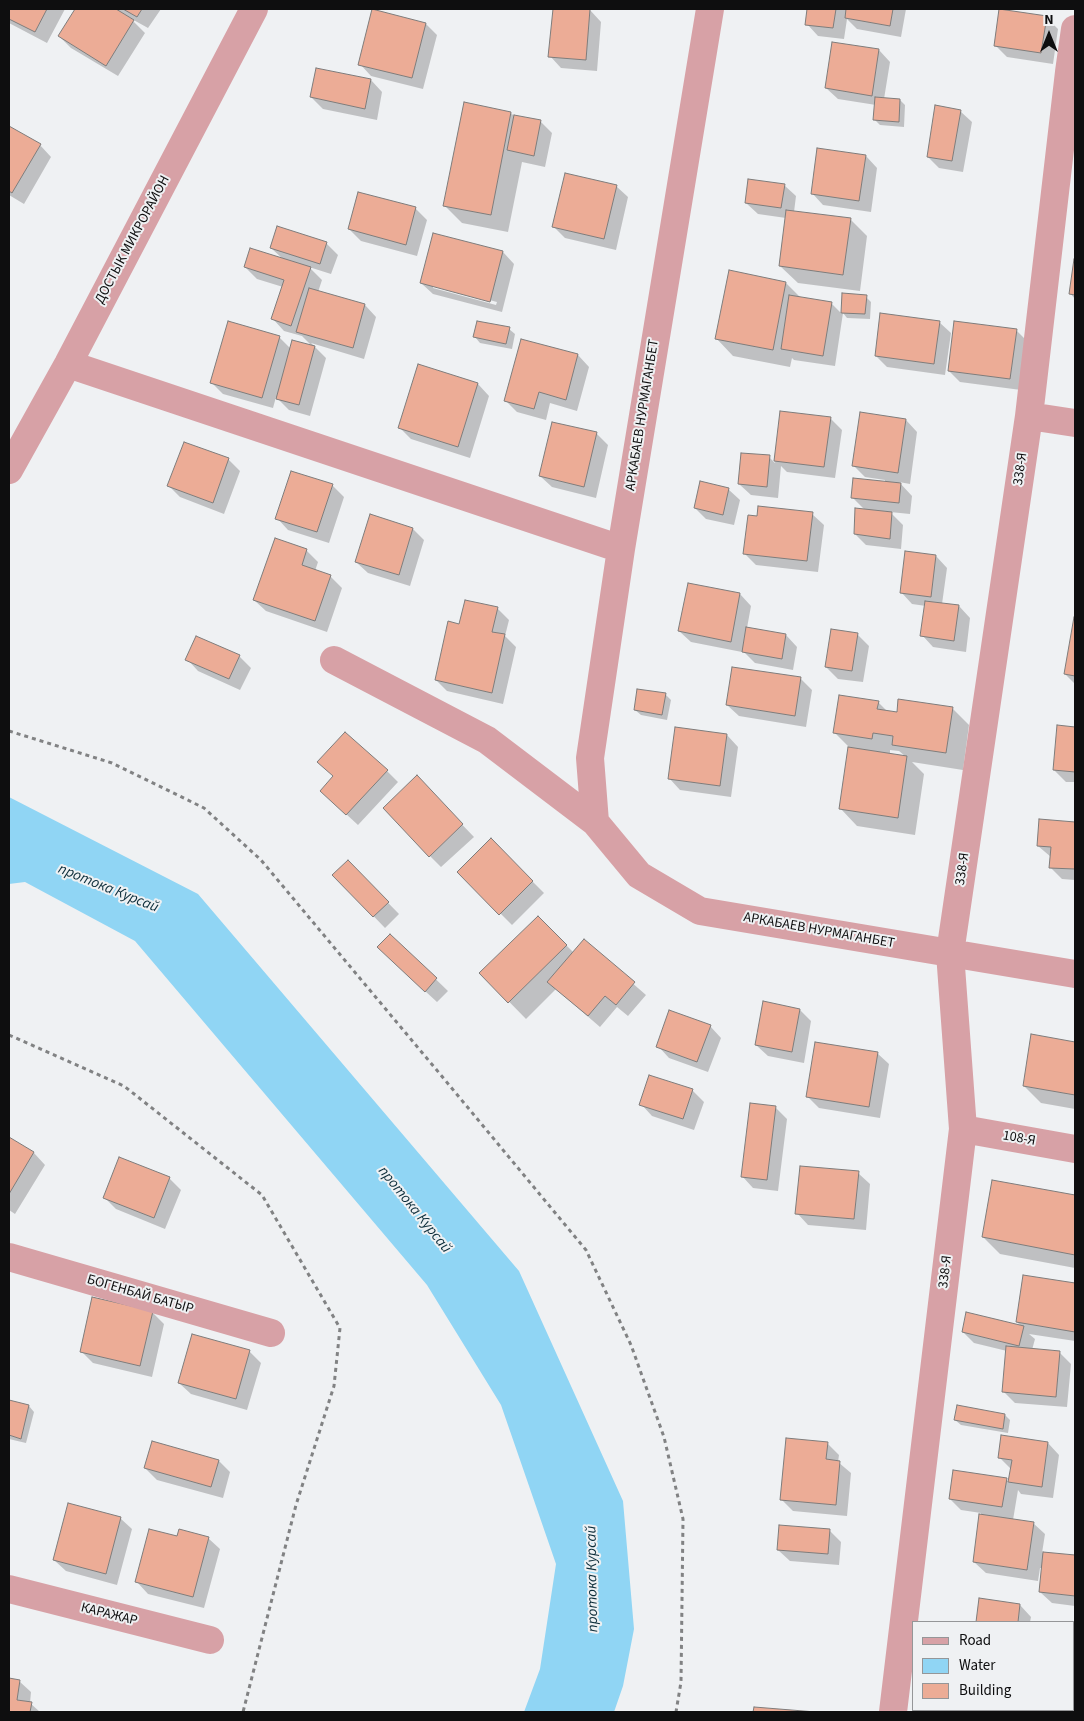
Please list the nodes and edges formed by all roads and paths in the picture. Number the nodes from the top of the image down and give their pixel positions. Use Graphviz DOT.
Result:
graph roads {
  1 [pos="254,9"];
  2 [pos="710,9"];
  3 [pos="1075,28"];
  4 [pos="1072,73"];
  5 [pos="68,364"];
  6 [pos="1029,416"];
  7 [pos="1075,423"];
  8 [pos="9,470"];
  9 [pos="621,548"];
  10 [pos="334,660"];
  11 [pos="9,730"];
  12 [pos="595,822"];
  13 [pos="950,953"];
  14 [pos="1075,974"];
  15 [pos="963,1129"];
  16 [pos="1075,1149"];
  17 [pos="9,1257"];
  18 [pos="271,1333"];
  19 [pos="9,1589"];
  20 [pos="210,1640"];
  21 [pos="900,1703"];
  22 [pos="676,1712"];
  1 -- 5 [label="street, ДОСТЫК МИКРОРАЙОН"];
  2 -- 9 [label="street, АРКАБАЕВ НУРМАГАНБЕТ"];
  3 -- 4 [label="street, 338-Я"];
  4 -- 6 [label="street, 338-Я"];
  5 -- 8 [label="street, ДОСТЫК МИКРОРАЙОН"];
  5 -- 9 [label="street"];
  6 -- 7 [label="street"];
  6 -- 13 [label="street, 338-Я"];
  9 -- 12 [label="street, АРКАБАЕВ НУРМАГАНБЕТ"];
  10 -- 12 [label="street, АРКАБАЕВ НУРМАГАНБЕТ"];
  11 -- 22 [label="path"];
  12 -- 13 [label="street, АРКАБАЕВ НУРМАГАНБЕТ"];
  13 -- 14 [label="street, АРКАБАЕВ НУРМАГАНБЕТ"];
  13 -- 15 [label="street, 338-Я"];
  15 -- 16 [label="street, 108-Я"];
  15 -- 21 [label="street, 338-Я"];
  17 -- 18 [label="street, БОГЕНБАЙ БАТЫР"];
  19 -- 20 [label="street, КАРАЖАР"];
}
